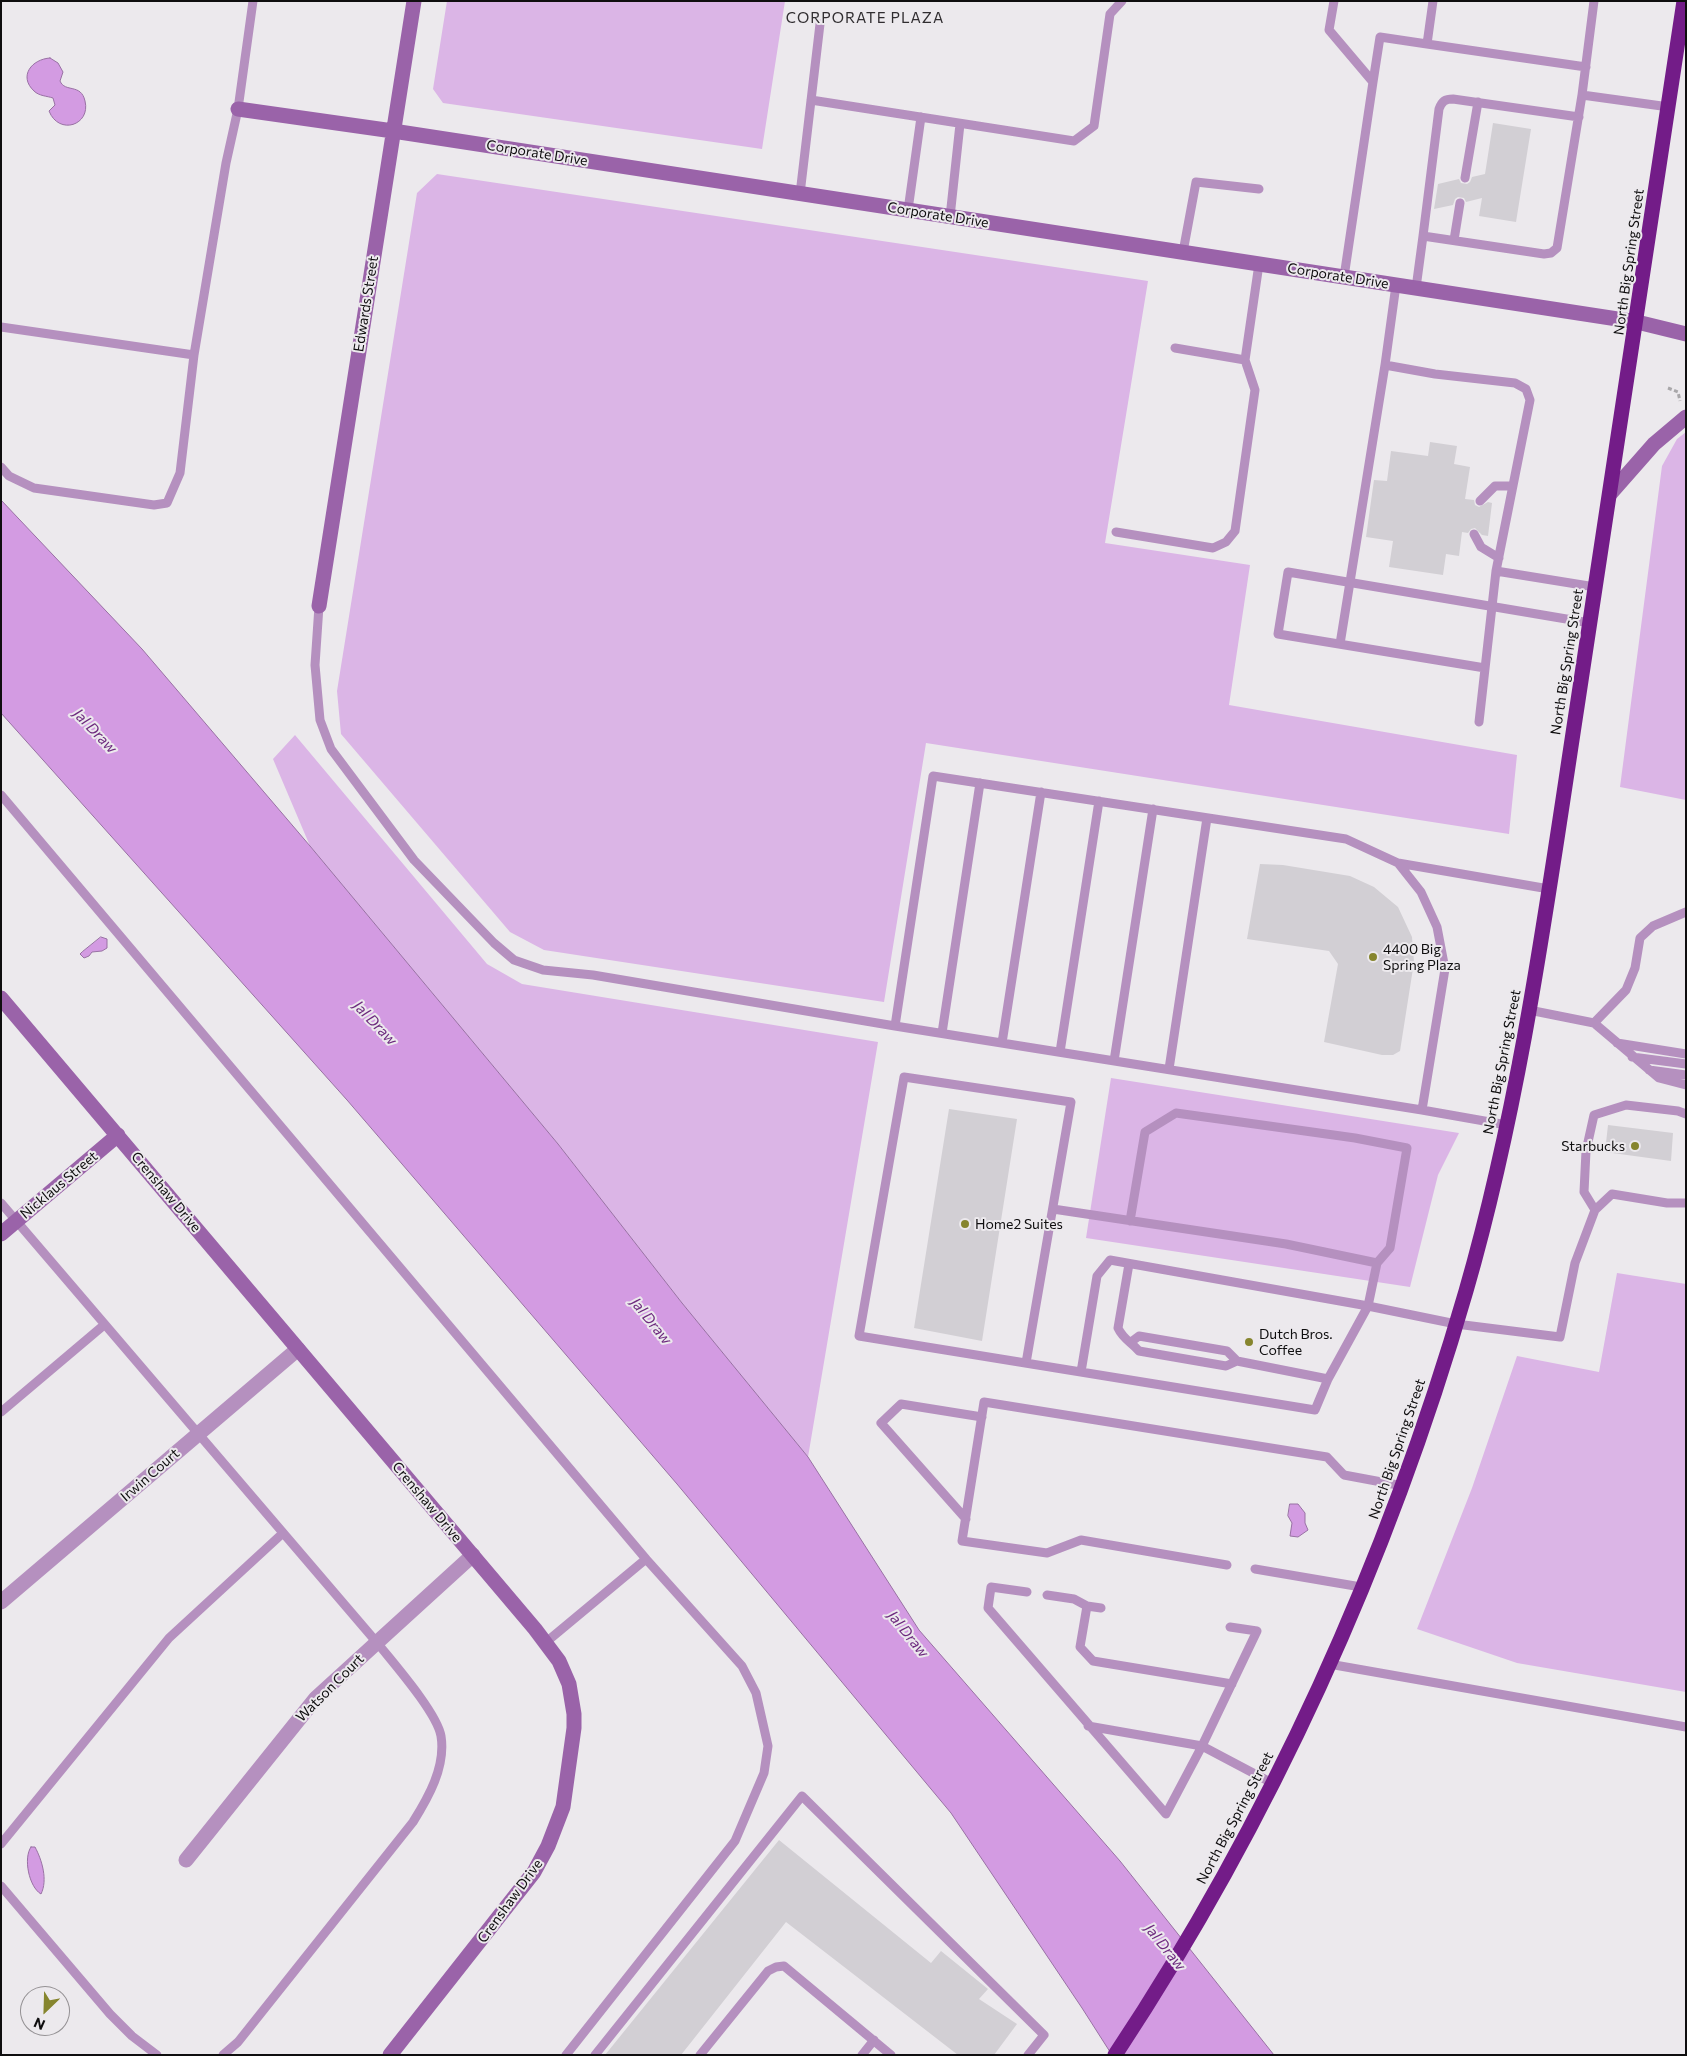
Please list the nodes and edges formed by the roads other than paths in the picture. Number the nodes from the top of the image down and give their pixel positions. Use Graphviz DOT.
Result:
graph roads {
  1 [pos="253,1"];
  2 [pos="414,1"];
  3 [pos="1122,1"];
  4 [pos="1334,1"];
  5 [pos="1433,1"];
  6 [pos="1594,1"];
  7 [pos="1684,7"];
  8 [pos="820,24"];
  9 [pos="1428,44"];
  10 [pos="1586,67"];
  11 [pos="1373,82"];
  12 [pos="1582,95"];
  13 [pos="811,100"];
  14 [pos="1478,102"];
  15 [pos="1669,107"];
  16 [pos="238,109"];
  17 [pos="921,117"];
  18 [pos="1579,117"];
  19 [pos="960,124"];
  20 [pos="393,131"];
  21 [pos="1465,178"];
  22 [pos="1259,189"];
  23 [pos="800,194"];
  24 [pos="1460,203"];
  25 [pos="908,210"];
  26 [pos="950,217"];
  27 [pos="1423,236"];
  28 [pos="1454,240"];
  29 [pos="1183,252"];
  30 [pos="1259,264"];
  31 [pos="1344,277"];
  32 [pos="1396,285"];
  33 [pos="1416,288"];
  34 [pos="1637,322"];
  35 [pos="1,327"];
  36 [pos="1686,334"];
  37 [pos="1175,348"];
  38 [pos="194,355"];
  39 [pos="1245,360"];
  40 [pos="1385,365"];
  41 [pos="1686,417"];
  42 [pos="1,467"];
  43 [pos="1513,486"];
  44 [pos="1610,494"];
  45 [pos="1480,501"];
  46 [pos="1116,532"];
  47 [pos="1474,534"];
  48 [pos="1499,558"];
  49 [pos="1496,571"];
  50 [pos="1350,582"];
  51 [pos="1595,587"];
  52 [pos="319,606"];
  53 [pos="1492,607"];
  54 [pos="1590,623"];
  55 [pos="1340,644"];
  56 [pos="1485,668"];
  57 [pos="1479,722"];
  58 [pos="980,783"];
  59 [pos="1041,792"];
  60 [pos="1,795"];
  61 [pos="1099,801"];
  62 [pos="1153,809"];
  63 [pos="1208,818"];
  64 [pos="1398,863"];
  65 [pos="1549,889"];
  66 [pos="1686,912"];
  67 [pos="1,998"];
  68 [pos="1529,1010"];
  69 [pos="1594,1023"];
  70 [pos="895,1026"];
  71 [pos="942,1034"];
  72 [pos="1002,1043"];
  73 [pos="1616,1043"];
  74 [pos="1060,1052"];
  75 [pos="1686,1054"];
  76 [pos="1632,1056"];
  77 [pos="1114,1061"];
  78 [pos="1686,1064"];
  79 [pos="1169,1070"];
  80 [pos="1649,1070"];
  81 [pos="1686,1076"];
  82 [pos="1686,1085"];
  83 [pos="1422,1110"];
  84 [pos="1686,1114"];
  85 [pos="1507,1125"];
  86 [pos="118,1136"];
  87 [pos="1,1203"];
  88 [pos="1686,1203"];
  89 [pos="1053,1209"];
  90 [pos="1595,1210"];
  91 [pos="16,1221"];
  92 [pos="1130,1221"];
  93 [pos="1,1234"];
  94 [pos="1377,1263"];
  95 [pos="1129,1264"];
  96 [pos="1368,1306"];
  97 [pos="104,1324"];
  98 [pos="1456,1324"];
  99 [pos="1131,1342"];
  100 [pos="298,1348"];
  101 [pos="1237,1361"];
  102 [pos="1026,1363"];
  103 [pos="1081,1372"];
  104 [pos="1328,1379"];
  105 [pos="1,1412"];
  106 [pos="982,1417"];
  107 [pos="198,1434"];
  108 [pos="1402,1486"];
  109 [pos="966,1519"];
  110 [pos="283,1533"];
  111 [pos="472,1555"];
  112 [pos="646,1559"];
  113 [pos="1227,1565"];
  114 [pos="1254,1569"];
  115 [pos="1361,1587"];
  116 [pos="1027,1592"];
  117 [pos="1047,1595"];
  118 [pos="1,1602"];
  119 [pos="1087,1606"];
  120 [pos="1101,1608"];
  121 [pos="1230,1627"];
  122 [pos="377,1642"];
  123 [pos="546,1643"];
  124 [pos="1329,1664"];
  125 [pos="1232,1684"];
  126 [pos="1088,1726"];
  127 [pos="1686,1727"];
  128 [pos="1202,1746"];
  129 [pos="1272,1784"];
  130 [pos="1,1844"];
  131 [pos="186,1860"];
  132 [pos="1,1886"];
  133 [pos="874,2040"];
  134 [pos="157,2055"];
  135 [pos="222,2055"];
  136 [pos="390,2055"];
  137 [pos="566,2055"];
  138 [pos="595,2055"];
  139 [pos="700,2055"];
  140 [pos="862,2055"];
  141 [pos="891,2055"];
  142 [pos="1028,2055"];
  143 [pos="1115,2055"];
  1 -- 16 [label="lane"];
  2 -- 20 [label="street, Edwards Street"];
  3 -- 19 [label="lane"];
  4 -- 11 [label="lane"];
  5 -- 9 [label="lane"];
  6 -- 10 [label="lane"];
  7 -- 15 [label="highway, North Big Spring Street"];
  8 -- 13 [label="lane"];
  9 -- 10 [label="lane"];
  9 -- 11 [label="lane"];
  10 -- 12 [label="lane"];
  11 -- 31 [label="lane"];
  12 -- 15 [label="lane"];
  12 -- 18 [label="lane"];
  13 -- 17 [label="lane"];
  13 -- 23 [label="lane"];
  14 -- 18 [label="lane"];
  14 -- 21 [label="lane"];
  14 -- 27 [label="lane"];
  15 -- 34 [label="highway, North Big Spring Street"];
  16 -- 20 [label="street, Corporate Drive"];
  16 -- 38 [label="lane"];
  17 -- 19 [label="lane"];
  17 -- 25 [label="lane"];
  18 -- 28 [label="lane"];
  19 -- 26 [label="lane"];
  20 -- 23 [label="street, Corporate Drive"];
  20 -- 52 [label="street, Edwards Street"];
  22 -- 29 [label="lane"];
  23 -- 25 [label="street, Corporate Drive"];
  24 -- 28 [label="lane"];
  25 -- 26 [label="street, Corporate Drive"];
  26 -- 29 [label="street, Corporate Drive"];
  27 -- 28 [label="lane"];
  27 -- 33 [label="lane"];
  29 -- 30 [label="street, Corporate Drive"];
  30 -- 31 [label="street, Corporate Drive"];
  30 -- 39 [label="lane"];
  31 -- 32 [label="street, Corporate Drive"];
  32 -- 33 [label="street, Corporate Drive"];
  32 -- 40 [label="lane"];
  33 -- 34 [label="street, Corporate Drive"];
  34 -- 36 [label="street, Corporate Drive"];
  34 -- 44 [label="highway, North Big Spring Street"];
  35 -- 38 [label="lane"];
  37 -- 39 [label="lane"];
  38 -- 42 [label="lane"];
  39 -- 46 [label="lane"];
  40 -- 43 [label="lane"];
  40 -- 50 [label="lane"];
  41 -- 44 [label="street"];
  43 -- 45 [label="lane"];
  43 -- 48 [label="lane"];
  44 -- 51 [label="highway, North Big Spring Street"];
  47 -- 48 [label="lane"];
  48 -- 49 [label="lane"];
  49 -- 51 [label="lane"];
  49 -- 53 [label="lane"];
  50 -- 53 [label="lane"];
  50 -- 55 [label="lane"];
  50 -- 55 [label="lane"];
  51 -- 54 [label="highway, North Big Spring Street"];
  52 -- 70 [label="lane"];
  53 -- 54 [label="lane"];
  53 -- 56 [label="lane"];
  54 -- 65 [label="highway, North Big Spring Street"];
  55 -- 56 [label="lane"];
  56 -- 57 [label="lane"];
  58 -- 59 [label="lane"];
  58 -- 70 [label="lane"];
  58 -- 71 [label="lane"];
  59 -- 61 [label="lane"];
  59 -- 72 [label="lane"];
  60 -- 112 [label="lane"];
  61 -- 62 [label="lane"];
  61 -- 74 [label="lane"];
  62 -- 63 [label="lane"];
  62 -- 77 [label="lane"];
  63 -- 64 [label="lane"];
  63 -- 79 [label="lane"];
  64 -- 65 [label="lane"];
  64 -- 83 [label="lane"];
  65 -- 68 [label="highway, North Big Spring Street"];
  66 -- 69 [label="lane"];
  67 -- 86 [label="street, Crenshaw Drive"];
  68 -- 69 [label="lane"];
  68 -- 85 [label="highway, North Big Spring Street"];
  69 -- 73 [label="lane"];
  70 -- 71 [label="lane"];
  71 -- 72 [label="lane"];
  72 -- 74 [label="lane"];
  73 -- 75 [label="lane"];
  73 -- 76 [label="lane"];
  74 -- 77 [label="lane"];
  76 -- 78 [label="lane"];
  76 -- 80 [label="lane"];
  77 -- 79 [label="lane"];
  79 -- 83 [label="lane"];
  80 -- 81 [label="lane"];
  80 -- 82 [label="lane"];
  83 -- 85 [label="lane"];
  84 -- 90 [label="lane"];
  85 -- 98 [label="highway, North Big Spring Street"];
  86 -- 91 [label="street, Nicklaus Street"];
  86 -- 100 [label="street, Crenshaw Drive"];
  87 -- 91 [label="lane"];
  88 -- 90 [label="lane"];
  89 -- 92 [label="lane"];
  89 -- 102 [label="lane"];
  89 -- 102 [label="lane"];
  90 -- 98 [label="lane"];
  91 -- 93 [label="street, Nicklaus Street"];
  91 -- 97 [label="lane"];
  92 -- 94 [label="lane"];
  92 -- 94 [label="lane"];
  94 -- 96 [label="lane"];
  95 -- 96 [label="lane"];
  95 -- 99 [label="lane"];
  95 -- 103 [label="lane"];
  96 -- 98 [label="lane"];
  96 -- 104 [label="lane"];
  97 -- 105 [label="lane"];
  97 -- 107 [label="lane"];
  98 -- 108 [label="highway, North Big Spring Street"];
  99 -- 101 [label="lane"];
  99 -- 101 [label="lane"];
  100 -- 107 [label="street, Irwin Court"];
  100 -- 111 [label="street, Crenshaw Drive"];
  101 -- 104 [label="lane"];
  102 -- 103 [label="lane"];
  103 -- 104 [label="lane"];
  106 -- 108 [label="lane"];
  106 -- 109 [label="lane"];
  106 -- 109 [label="lane"];
  107 -- 110 [label="lane"];
  107 -- 118 [label="street, Irwin Court"];
  108 -- 115 [label="highway, North Big Spring Street"];
  109 -- 113 [label="lane"];
  110 -- 122 [label="lane"];
  110 -- 130 [label="lane"];
  111 -- 122 [label="street, Watson Court"];
  111 -- 123 [label="street, Crenshaw Drive"];
  112 -- 123 [label="lane"];
  112 -- 137 [label="lane"];
  114 -- 115 [label="lane"];
  115 -- 124 [label="highway, North Big Spring Street"];
  116 -- 126 [label="lane"];
  117 -- 119 [label="lane"];
  119 -- 120 [label="lane"];
  119 -- 125 [label="lane"];
  121 -- 125 [label="lane"];
  122 -- 131 [label="street, Watson Court"];
  122 -- 135 [label="lane"];
  123 -- 136 [label="street, Crenshaw Drive"];
  124 -- 127 [label="lane"];
  124 -- 129 [label="highway, North Big Spring Street"];
  125 -- 128 [label="lane"];
  126 -- 128 [label="lane"];
  126 -- 128 [label="lane"];
  128 -- 129 [label="lane"];
  129 -- 143 [label="highway, North Big Spring Street"];
  132 -- 134 [label="lane"];
  133 -- 139 [label="lane"];
  133 -- 140 [label="lane"];
  133 -- 141 [label="lane"];
  138 -- 142 [label="lane"];
}
